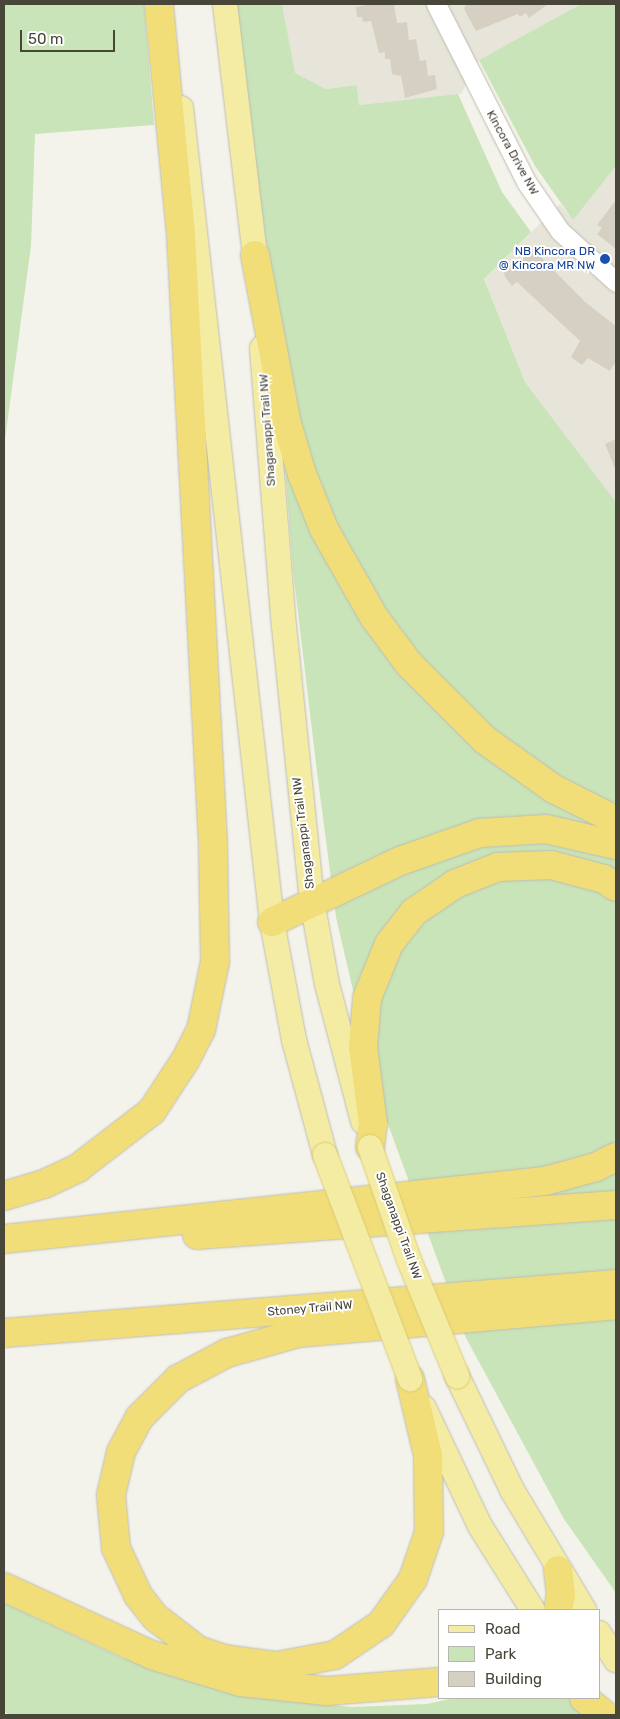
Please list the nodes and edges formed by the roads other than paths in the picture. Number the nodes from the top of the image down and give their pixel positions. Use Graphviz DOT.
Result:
graph roads {
  1 [pos="159,4"];
  2 [pos="167,4"];
  3 [pos="225,4"];
  4 [pos="436,4"];
  5 [pos="255,254"];
  6 [pos="616,282"];
  7 [pos="616,820"];
  8 [pos="616,845"];
  9 [pos="616,887"];
  10 [pos="312,901"];
  11 [pos="272,922"];
  12 [pos="370,1147"];
  13 [pos="616,1157"];
  14 [pos="4,1196"];
  15 [pos="616,1205"];
  16 [pos="4,1238"];
  17 [pos="4,1249"];
  18 [pos="616,1284"];
  19 [pos="616,1305"];
  20 [pos="4,1333"];
  21 [pos="410,1379"];
  22 [pos="558,1570"];
  23 [pos="4,1587"];
  24 [pos="532,1609"];
  25 [pos="558,1609"];
  26 [pos="583,1609"];
  27 [pos="600,1635"];
  28 [pos="616,1660"];
  29 [pos="436,1681"];
  1 -- 14 [label="highway"];
  2 -- 11 [label="main road"];
  3 -- 5 [label="main road, Shaganappi Trail NW"];
  4 -- 6 [label="street, Kincora Drive NW"];
  5 -- 7 [label="highway"];
  5 -- 10 [label="main road, Shaganappi Trail NW"];
  8 -- 10 [label="highway"];
  9 -- 12 [label="highway"];
  10 -- 11 [label="highway"];
  10 -- 12 [label="main road, Shaganappi Trail NW"];
  11 -- 21 [label="main road, bridge"];
  12 -- 22 [label="main road, Shaganappi Trail NW, bridge"];
  13 -- 16 [label="highway"];
  15 -- 17 [label="highway"];
  18 -- 20 [label="highway, Stoney Trail NW"];
  19 -- 21 [label="highway"];
  21 -- 24 [label="main road"];
  22 -- 25 [label="highway"];
  22 -- 26 [label="main road, Shaganappi Trail NW"];
  23 -- 29 [label="highway"];
  27 -- 28 [label="main road"];
}
